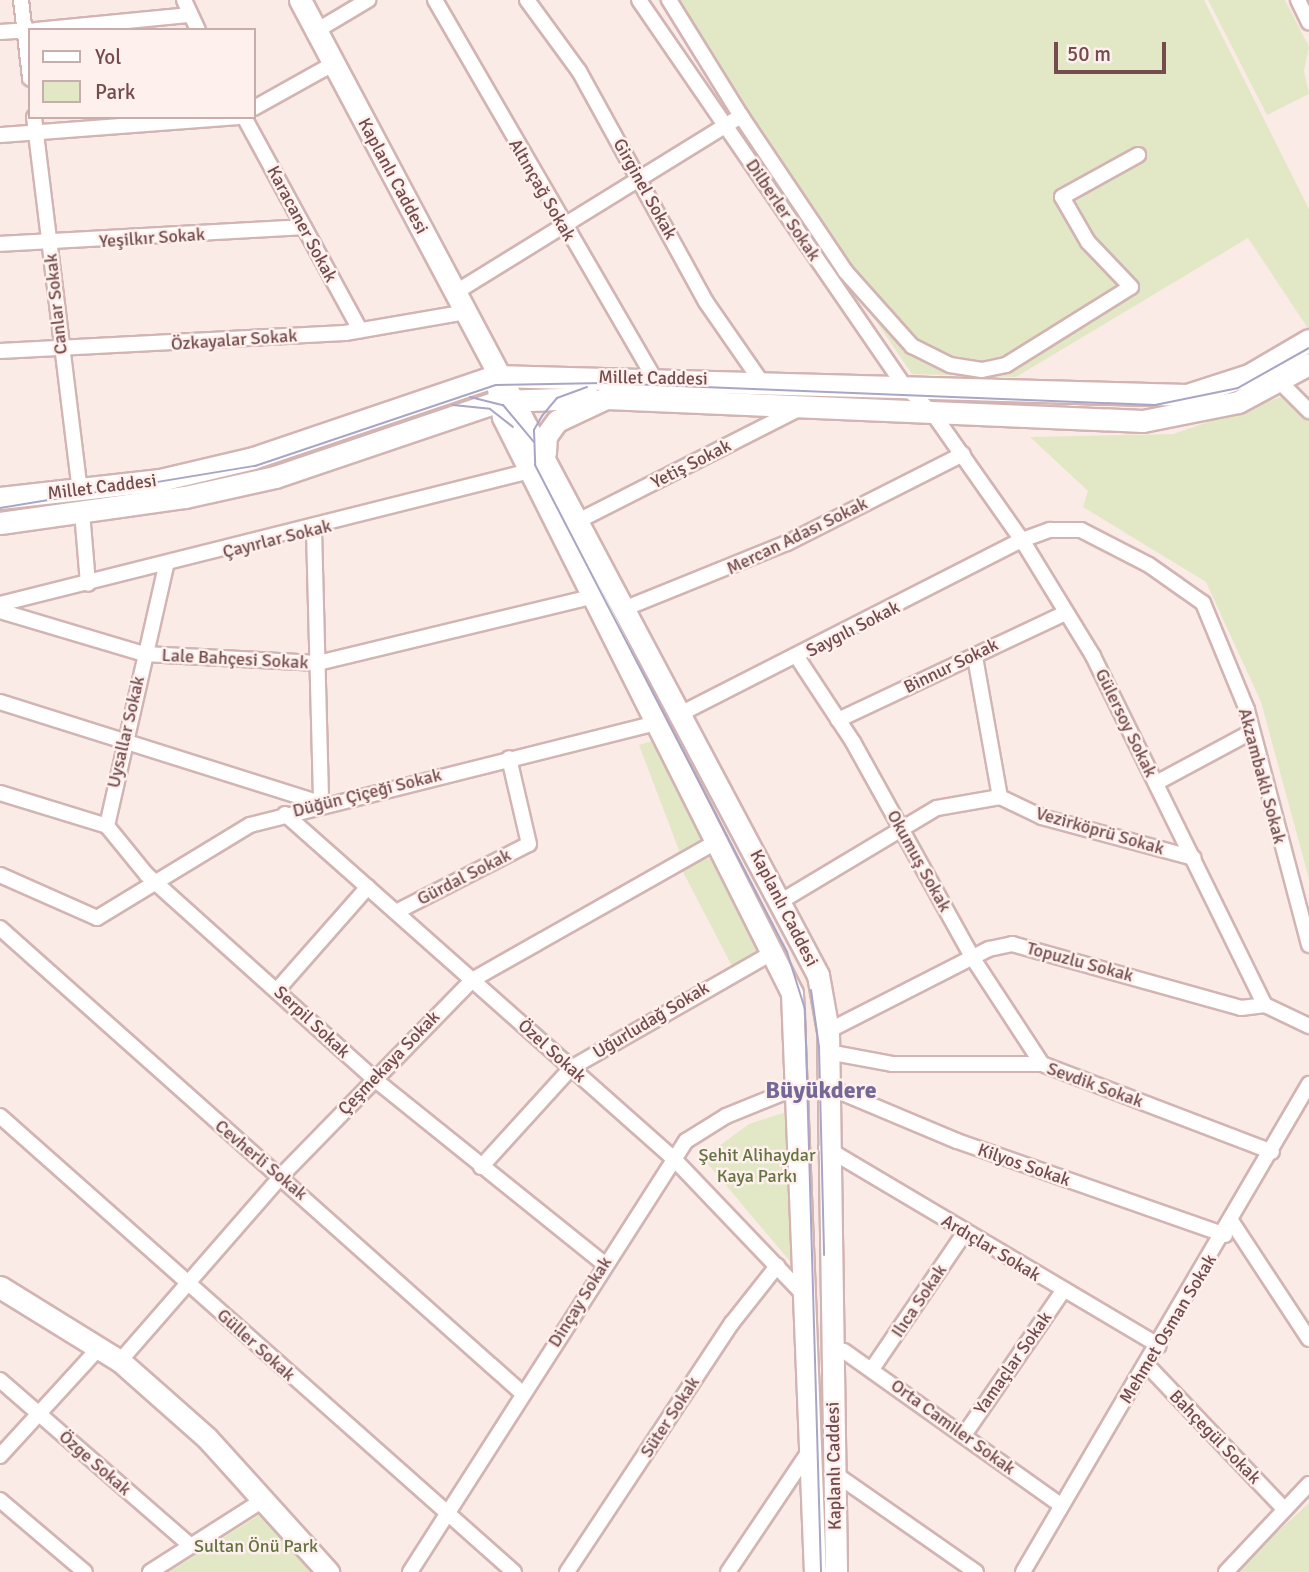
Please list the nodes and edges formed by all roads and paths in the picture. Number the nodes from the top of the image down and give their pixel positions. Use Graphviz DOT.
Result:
graph roads {
  1 [pos="20,0"];
  2 [pos="184,0"];
  3 [pos="300,0"];
  4 [pos="368,0"];
  5 [pos="435,0"];
  6 [pos="527,0"];
  7 [pos="639,0"];
  8 [pos="669,0"];
  9 [pos="1298,0"];
  10 [pos="190,15"];
  11 [pos="1309,23"];
  12 [pos="29,28"];
  13 [pos="51,28"];
  14 [pos="197,28"];
  15 [pos="28,30"];
  16 [pos="316,31"];
  17 [pos="0,32"];
  18 [pos="333,64"];
  19 [pos="256,107"];
  20 [pos="741,116"];
  21 [pos="34,119"];
  22 [pos="214,119"];
  23 [pos="245,119"];
  24 [pos="726,126"];
  25 [pos="36,134"];
  26 [pos="0,135"];
  27 [pos="1138,155"];
  28 [pos="638,175"];
  29 [pos="561,225"];
  30 [pos="304,227"];
  31 [pos="0,244"];
  32 [pos="50,245"];
  33 [pos="456,292"];
  34 [pos="467,312"];
  35 [pos="359,330"];
  36 [pos="1309,340"];
  37 [pos="61,349"];
  38 [pos="0,351"];
  39 [pos="1309,364"];
  40 [pos="500,376"];
  41 [pos="654,379"];
  42 [pos="760,380"];
  43 [pos="1281,383"];
  44 [pos="903,384"];
  45 [pos="606,398"];
  46 [pos="508,400"];
  47 [pos="802,408"];
  48 [pos="1309,411"];
  49 [pos="934,415"];
  50 [pos="963,454"];
  51 [pos="548,459"];
  52 [pos="530,472"];
  53 [pos="80,490"];
  54 [pos="0,498"];
  55 [pos="82,512"];
  56 [pos="580,520"];
  57 [pos="0,523"];
  58 [pos="314,530"];
  59 [pos="1022,540"];
  60 [pos="166,566"];
  61 [pos="88,584"];
  62 [pos="595,596"];
  63 [pos="0,604"];
  64 [pos="626,608"];
  65 [pos="0,611"];
  66 [pos="1065,613"];
  67 [pos="144,654"];
  68 [pos="797,657"];
  69 [pos="975,657"];
  70 [pos="318,663"];
  71 [pos="0,702"];
  72 [pos="682,713"];
  73 [pos="838,720"];
  74 [pos="659,722"];
  75 [pos="1251,732"];
  76 [pos="124,737"];
  77 [pos="509,758"];
  78 [pos="1156,783"];
  79 [pos="0,793"];
  80 [pos="1000,797"];
  81 [pos="321,803"];
  82 [pos="285,814"];
  83 [pos="107,826"];
  84 [pos="901,828"];
  85 [pos="719,840"];
  86 [pos="1195,858"];
  87 [pos="0,875"];
  88 [pos="155,882"];
  89 [pos="368,887"];
  90 [pos="783,900"];
  91 [pos="396,912"];
  92 [pos="0,928"];
  93 [pos="1309,946"];
  94 [pos="775,951"];
  95 [pos="972,957"];
  96 [pos="472,980"];
  97 [pos="278,989"];
  98 [pos="1265,1005"];
  99 [pos="1309,1026"];
  100 [pos="828,1042"];
  101 [pos="1042,1064"];
  102 [pos="571,1068"];
  103 [pos="373,1079"];
  104 [pos="1309,1084"];
  105 [pos="800,1086"];
  106 [pos="825,1086"];
  107 [pos="0,1116"];
  108 [pos="825,1147"];
  109 [pos="1272,1152"];
  110 [pos="674,1159"];
  111 [pos="481,1167"];
  112 [pos="282,1175"];
  113 [pos="1229,1228"];
  114 [pos="965,1232"];
  115 [pos="604,1264"];
  116 [pos="777,1266"];
  117 [pos="191,1286"];
  118 [pos="1063,1291"];
  119 [pos="4,1293"];
  120 [pos="808,1299"];
  121 [pos="1309,1339"];
  122 [pos="1159,1346"];
  123 [pos="98,1349"];
  124 [pos="844,1351"];
  125 [pos="120,1361"];
  126 [pos="1147,1365"];
  127 [pos="872,1369"];
  128 [pos="0,1380"];
  129 [pos="522,1393"];
  130 [pos="38,1414"];
  131 [pos="964,1435"];
  132 [pos="811,1449"];
  133 [pos="0,1456"];
  134 [pos="834,1473"];
  135 [pos="1309,1484"];
  136 [pos="0,1500"];
  137 [pos="263,1500"];
  138 [pos="1061,1505"];
  139 [pos="446,1507"];
  140 [pos="1283,1508"];
  141 [pos="191,1546"];
  142 [pos="85,1572"];
  143 [pos="150,1572"];
  144 [pos="328,1572"];
  145 [pos="410,1572"];
  146 [pos="514,1572"];
  147 [pos="567,1572"];
  148 [pos="728,1572"];
  149 [pos="814,1572"];
  150 [pos="836,1572"];
  151 [pos="976,1572"];
  152 [pos="1023,1572"];
  153 [pos="1226,1572"];
  1 -- 12 [label="street"];
  2 -- 10 [label="street"];
  3 -- 16 [label="main road, Kaplanlı Caddesi"];
  4 -- 16 [label="street"];
  5 -- 29 [label="street, Altınçağ Sokak"];
  6 -- 28 [label="street, Girginel Sokak"];
  7 -- 24 [label="street, Dilberler Sokak"];
  8 -- 20 [label="street"];
  9 -- 11 [label="street"];
  10 -- 13 [label="street"];
  10 -- 14 [label="street"];
  15 -- 17 [label="street"];
  16 -- 18 [label="main road, Kaplanlı Caddesi"];
  18 -- 19 [label="street"];
  18 -- 33 [label="main road, Kaplanlı Caddesi"];
  20 -- 24 [label="street"];
  20 -- 27 [label="street"];
  21 -- 25 [label="street, Canlar Sokak"];
  22 -- 25 [label="street"];
  23 -- 30 [label="street, Karacaner Sokak"];
  24 -- 28 [label="street"];
  24 -- 44 [label="street, Dilberler Sokak"];
  25 -- 26 [label="street"];
  25 -- 32 [label="street, Canlar Sokak"];
  28 -- 29 [label="street"];
  28 -- 42 [label="street, Girginel Sokak"];
  29 -- 33 [label="street"];
  29 -- 41 [label="street, Altınçağ Sokak"];
  30 -- 32 [label="street, Yeşilkır Sokak"];
  30 -- 35 [label="street, Karacaner Sokak"];
  31 -- 32 [label="street, Yeşilkır Sokak"];
  32 -- 37 [label="street, Canlar Sokak"];
  33 -- 34 [label="main road, Kaplanlı Caddesi"];
  34 -- 35 [label="street, Özkayalar Sokak"];
  34 -- 40 [label="main road, Kaplanlı Caddesi"];
  35 -- 37 [label="street, Özkayalar Sokak"];
  36 -- 44 [label="main road, Millet Caddesi"];
  37 -- 38 [label="street, Özkayalar Sokak"];
  37 -- 53 [label="street, Canlar Sokak"];
  39 -- 43 [label="main road, Millet Caddesi"];
  40 -- 41 [label="main road, Millet Caddesi"];
  40 -- 46 [label="main road, Kaplanlı Caddesi"];
  40 -- 53 [label="main road, Millet Caddesi"];
  41 -- 42 [label="main road, Millet Caddesi"];
  42 -- 44 [label="main road, Millet Caddesi"];
  43 -- 48 [label="street"];
  43 -- 49 [label="main road, Millet Caddesi"];
  44 -- 49 [label="street, Dilberler Sokak"];
  45 -- 46 [label="main road, Millet Caddesi"];
  45 -- 47 [label="main road, Millet Caddesi"];
  45 -- 51 [label="main road, Millet Caddesi"];
  46 -- 51 [label="main road, Kaplanlı Caddesi"];
  46 -- 52 [label="main road, Kaplanlı Caddesi"];
  46 -- 55 [label="main road, Millet Caddesi"];
  47 -- 49 [label="main road, Millet Caddesi"];
  47 -- 56 [label="street, Yetiş Sokak"];
  49 -- 50 [label="street, Gülersoy Sokak"];
  50 -- 59 [label="street, Gülersoy Sokak"];
  50 -- 64 [label="street, Mercan Adası Sokak"];
  51 -- 52 [label="street, Çayırlar Sokak"];
  51 -- 56 [label="main road, Kaplanlı Caddesi"];
  52 -- 58 [label="street, Çayırlar Sokak"];
  52 -- 62 [label="main road, Kaplanlı Caddesi"];
  53 -- 54 [label="main road, Millet Caddesi"];
  55 -- 57 [label="main road, Millet Caddesi"];
  55 -- 61 [label="street"];
  56 -- 64 [label="main road, Kaplanlı Caddesi"];
  58 -- 60 [label="street, Çayırlar Sokak"];
  58 -- 70 [label="street"];
  59 -- 66 [label="street, Gülersoy Sokak"];
  59 -- 68 [label="street, Saygılı Sokak"];
  59 -- 75 [label="street, Akzambaklı Sokak"];
  60 -- 61 [label="street, Çayırlar Sokak"];
  60 -- 67 [label="street, Uysallar Sokak"];
  61 -- 63 [label="street, Çayırlar Sokak"];
  62 -- 70 [label="street, Lale Bahçesi Sokak"];
  62 -- 74 [label="main road, Kaplanlı Caddesi"];
  64 -- 72 [label="main road, Kaplanlı Caddesi"];
  65 -- 67 [label="street, Lale Bahçesi Sokak"];
  66 -- 69 [label="street, Binnur Sokak"];
  66 -- 78 [label="street, Gülersoy Sokak"];
  67 -- 70 [label="street, Lale Bahçesi Sokak"];
  67 -- 76 [label="street, Uysallar Sokak"];
  68 -- 72 [label="street, Saygılı Sokak"];
  68 -- 73 [label="street, Okumuş Sokak"];
  69 -- 73 [label="street, Binnur Sokak"];
  69 -- 80 [label="street"];
  70 -- 81 [label="street"];
  71 -- 76 [label="street"];
  72 -- 90 [label="main road, Kaplanlı Caddesi"];
  73 -- 84 [label="street, Okumuş Sokak"];
  74 -- 77 [label="street, Düğün Çiçeği Sokak"];
  74 -- 85 [label="main road, Kaplanlı Caddesi"];
  75 -- 78 [label="street"];
  75 -- 93 [label="street, Akzambaklı Sokak"];
  76 -- 81 [label="street"];
  76 -- 83 [label="street, Uysallar Sokak"];
  77 -- 81 [label="street, Düğün Çiçeği Sokak"];
  77 -- 91 [label="street, Gürdal Sokak"];
  78 -- 86 [label="street, Gülersoy Sokak"];
  79 -- 83 [label="street"];
  80 -- 84 [label="street"];
  80 -- 86 [label="street, Vezirköprü Sokak"];
  81 -- 82 [label="street, Düğün Çiçeği Sokak"];
  82 -- 88 [label="street, Düğün Çiçeği Sokak"];
  82 -- 89 [label="street, Özel Sokak"];
  83 -- 88 [label="street"];
  84 -- 90 [label="street"];
  84 -- 95 [label="street, Okumuş Sokak"];
  85 -- 94 [label="main road, Kaplanlı Caddesi"];
  85 -- 96 [label="street, Çeşmekaya Sokak"];
  86 -- 98 [label="street, Gülersoy Sokak"];
  87 -- 88 [label="street, Düğün Çiçeği Sokak"];
  88 -- 97 [label="street, Serpil Sokak"];
  89 -- 91 [label="street, Özel Sokak"];
  89 -- 97 [label="street"];
  90 -- 100 [label="main road, Kaplanlı Caddesi"];
  91 -- 96 [label="street, Özel Sokak"];
  92 -- 112 [label="street, Cevherli Sokak"];
  94 -- 102 [label="street, Uğurludağ Sokak"];
  94 -- 105 [label="main road, Kaplanlı Caddesi"];
  95 -- 98 [label="street, Topuzlu Sokak"];
  95 -- 100 [label="street, Topuzlu Sokak"];
  95 -- 101 [label="street, Okumuş Sokak"];
  96 -- 102 [label="street, Özel Sokak"];
  96 -- 103 [label="street, Çeşmekaya Sokak"];
  97 -- 103 [label="street, Serpil Sokak"];
  98 -- 99 [label="street"];
  100 -- 101 [label="street, Sevdik Sokak"];
  100 -- 106 [label="main road, Kaplanlı Caddesi"];
  101 -- 109 [label="street, Sevdik Sokak"];
  102 -- 110 [label="street, Özel Sokak"];
  102 -- 111 [label="street, Uğurludağ Sokak"];
  103 -- 111 [label="street, Serpil Sokak"];
  103 -- 112 [label="street, Çeşmekaya Sokak"];
  104 -- 109 [label="street, Mehmet Osman Sokak"];
  105 -- 110 [label="street, Dinçay Sokak"];
  105 -- 120 [label="main road, Kaplanlı Caddesi"];
  106 -- 108 [label="main road, Kaplanlı Caddesi"];
  106 -- 113 [label="street, Kilyos Sokak"];
  107 -- 117 [label="street, Güller Sokak"];
  108 -- 114 [label="street, Ardıçlar Sokak"];
  108 -- 134 [label="main road, Kaplanlı Caddesi"];
  109 -- 113 [label="street, Mehmet Osman Sokak"];
  110 -- 115 [label="street, Dinçay Sokak"];
  110 -- 116 [label="street, Özel Sokak"];
  111 -- 115 [label="street, Serpil Sokak"];
  112 -- 117 [label="street, Çeşmekaya Sokak"];
  112 -- 129 [label="street, Cevherli Sokak"];
  113 -- 121 [label="street"];
  113 -- 122 [label="street, Mehmet Osman Sokak"];
  114 -- 118 [label="street, Ardıçlar Sokak"];
  114 -- 127 [label="street, Ilıca Sokak"];
  115 -- 129 [label="street, Dinçay Sokak"];
  116 -- 120 [label="street, Özel Sokak"];
  116 -- 147 [label="street, Süter Sokak"];
  117 -- 125 [label="street, Çeşmekaya Sokak"];
  117 -- 139 [label="street, Güller Sokak"];
  118 -- 122 [label="street, Ardıçlar Sokak"];
  118 -- 131 [label="street, Yamaçlar Sokak"];
  119 -- 123 [label="main road"];
  120 -- 132 [label="main road, Kaplanlı Caddesi"];
  122 -- 126 [label="street, Mehmet Osman Sokak"];
  123 -- 125 [label="main road"];
  123 -- 130 [label="street"];
  124 -- 127 [label="street, Orta Camiler Sokak"];
  125 -- 137 [label="main road"];
  126 -- 138 [label="street, Mehmet Osman Sokak"];
  126 -- 140 [label="street, Bahçegül Sokak"];
  127 -- 131 [label="street, Orta Camiler Sokak"];
  128 -- 130 [label="street, Özge Sokak"];
  129 -- 139 [label="street, Dinçay Sokak"];
  130 -- 133 [label="street"];
  130 -- 141 [label="street, Özge Sokak"];
  131 -- 138 [label="street, Orta Camiler Sokak"];
  132 -- 148 [label="street"];
  132 -- 149 [label="main road, Kaplanlı Caddesi"];
  134 -- 150 [label="main road, Kaplanlı Caddesi"];
  134 -- 151 [label="street"];
  135 -- 140 [label="street"];
  136 -- 142 [label="street"];
  137 -- 141 [label="street"];
  137 -- 144 [label="main road"];
  138 -- 152 [label="street, Mehmet Osman Sokak"];
  139 -- 145 [label="street, Dinçay Sokak"];
  139 -- 146 [label="street, Güller Sokak"];
  140 -- 153 [label="street"];
  141 -- 143 [label="street"];
}
